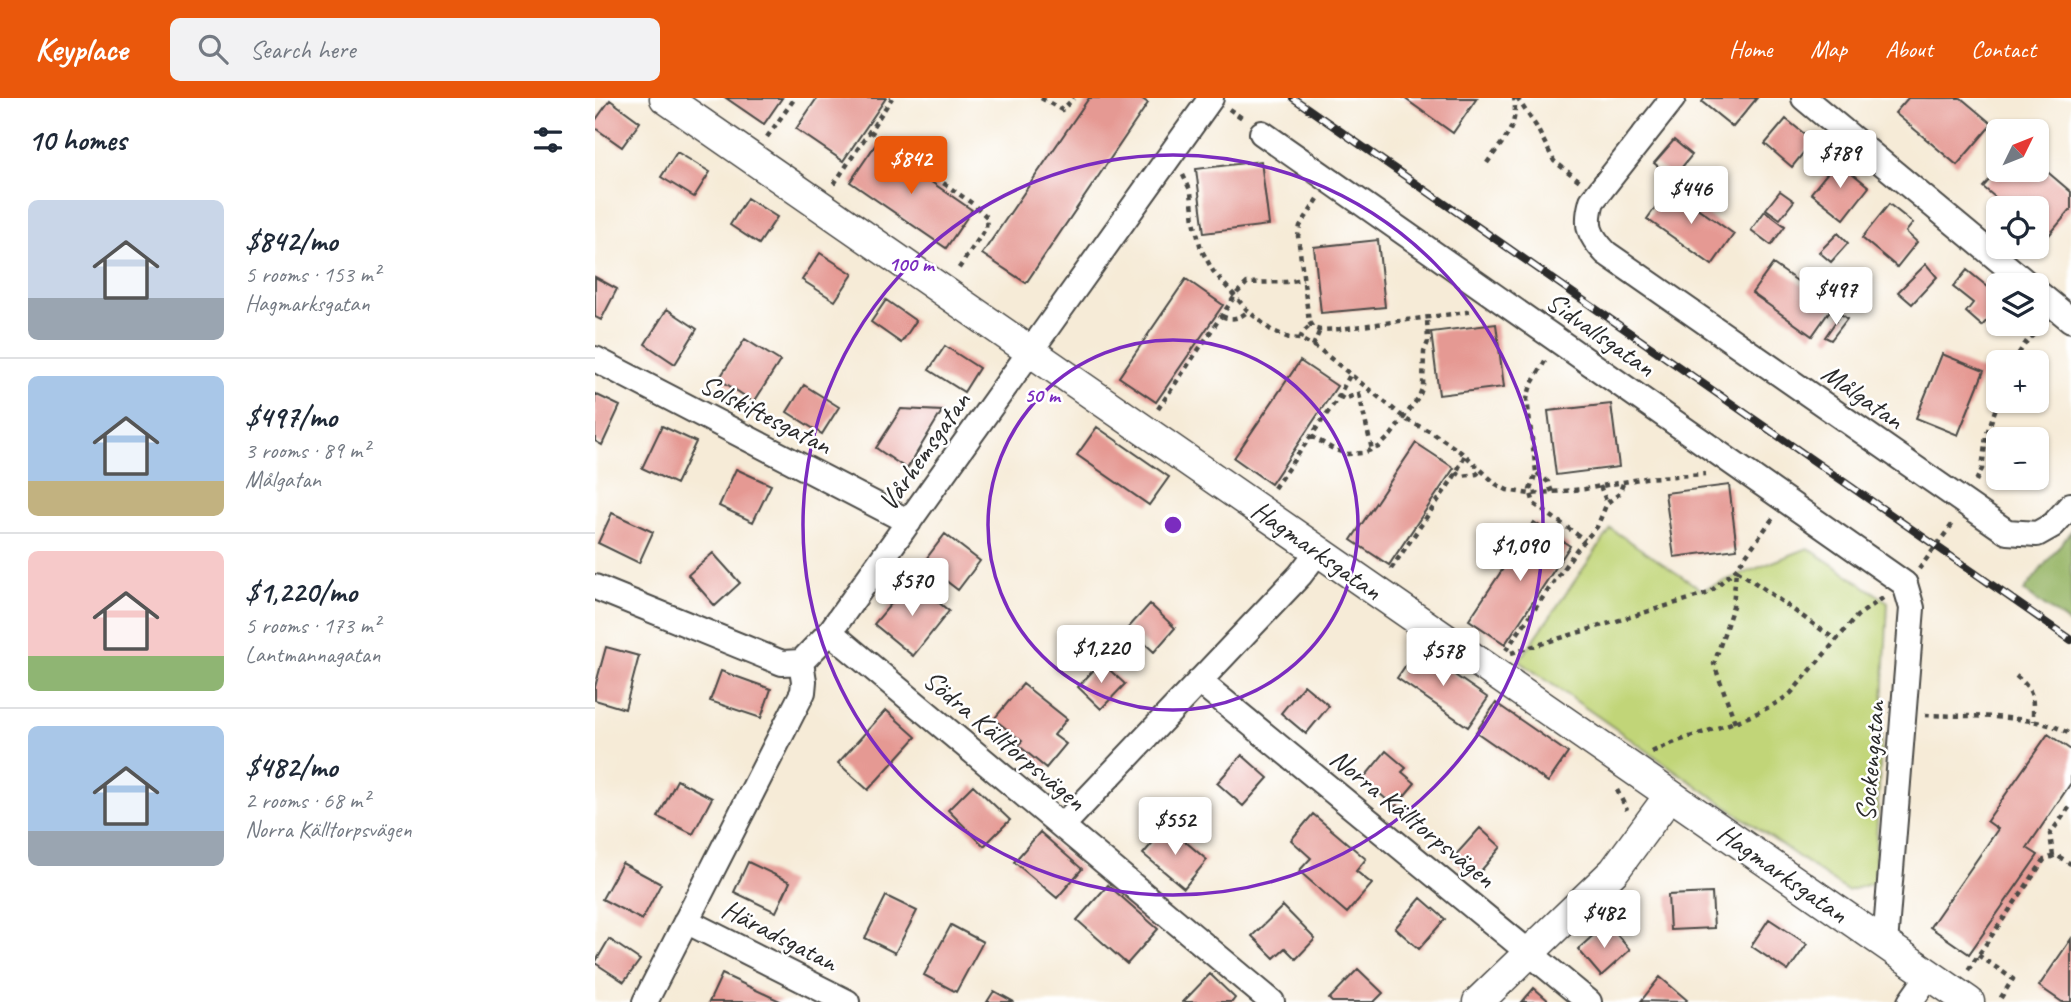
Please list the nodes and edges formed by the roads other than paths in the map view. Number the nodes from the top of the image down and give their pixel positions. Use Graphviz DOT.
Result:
graph roads {
  1 [pos="665,98"];
  2 [pos="1673,98"];
  3 [pos="1804,98"];
  4 [pos="1218,101"];
  5 [pos="1262,133"];
  6 [pos="2015,273"];
  7 [pos="2049,302"];
  8 [pos="2065,315"];
  9 [pos="1031,351"];
  10 [pos="595,359"];
  11 [pos="2071,505"];
  12 [pos="909,522"];
  13 [pos="1318,551"];
  14 [pos="1905,584"];
  15 [pos="595,587"];
  16 [pos="829,632"];
  17 [pos="801,662"];
  18 [pos="1199,681"];
  19 [pos="1669,795"];
  20 [pos="1062,827"];
  21 [pos="687,921"];
  22 [pos="1885,944"];
  23 [pos="1529,953"];
  24 [pos="1950,989"];
  25 [pos="645,1002"];
  26 [pos="847,1002"];
  27 [pos="1272,1002"];
  28 [pos="1478,1002"];
  29 [pos="1589,1002"];
  30 [pos="1910,1002"];
  1 -- 9 [label="street, Hagmarksgatan"];
  2 -- 11 [label="street, Målgatan"];
  3 -- 6 [label="street"];
  4 -- 9 [label="street, Vårhemsgatan"];
  5 -- 14 [label="street, Sidvallsgatan"];
  7 -- 8 [label="street"];
  9 -- 12 [label="street, Vårhemsgatan"];
  9 -- 13 [label="street, Hagmarksgatan"];
  10 -- 12 [label="street, Solskiftesgatan"];
  12 -- 16 [label="street, Vårhemsgatan"];
  13 -- 18 [label="street"];
  13 -- 19 [label="street, Hagmarksgatan"];
  14 -- 22 [label="street, Sockengatan"];
  15 -- 17 [label="street"];
  16 -- 17 [label="street, Vårhemsgatan"];
  16 -- 20 [label="street, Södra Källtorpsvägen"];
  17 -- 21 [label="street"];
  18 -- 20 [label="street"];
  18 -- 23 [label="street, Norra Källtorpsvägen"];
  19 -- 22 [label="street, Hagmarksgatan"];
  19 -- 23 [label="street"];
  20 -- 27 [label="street, Södra Källtorpsvägen"];
  21 -- 25 [label="street"];
  21 -- 26 [label="street, Häradsgatan"];
  22 -- 24 [label="street, Hagmarksgatan"];
  23 -- 28 [label="street"];
  23 -- 29 [label="street, Norra Källtorpsvägen"];
  24 -- 30 [label="street"];
}
